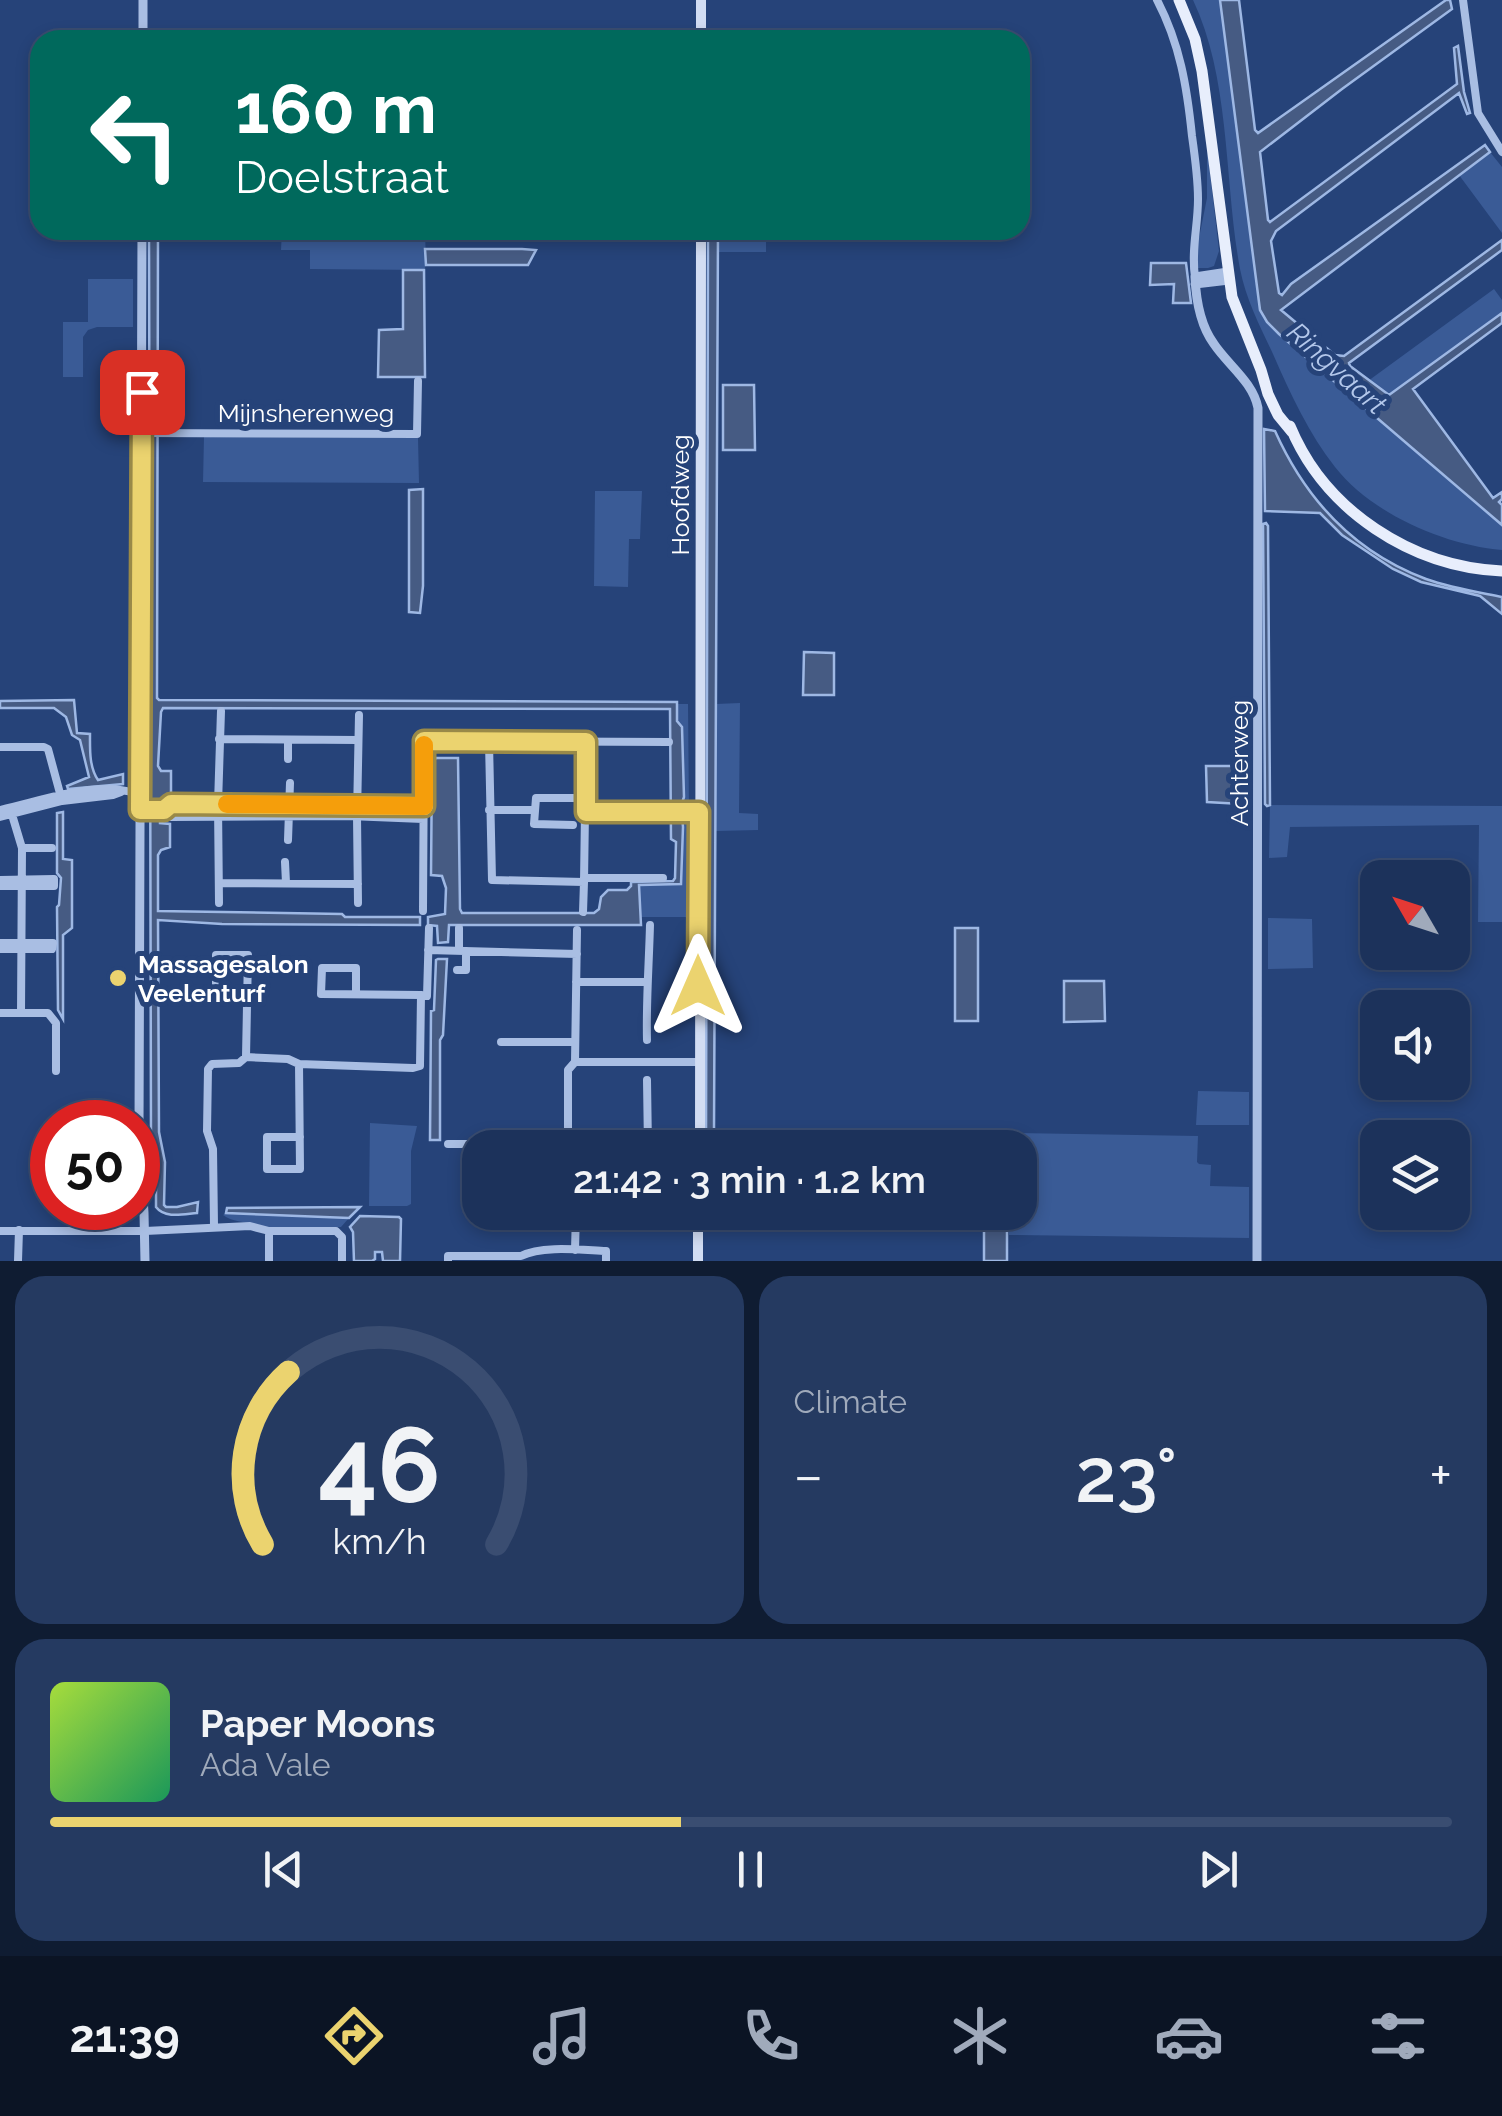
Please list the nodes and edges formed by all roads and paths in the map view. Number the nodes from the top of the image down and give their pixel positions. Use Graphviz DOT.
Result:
graph roads {
  1 [pos="143,0"];
  2 [pos="701,0"];
  3 [pos="1157,0"];
  4 [pos="1179,0"];
  5 [pos="1463,0"];
  6 [pos="143,30"];
  7 [pos="700,30"];
  8 [pos="1502,152"];
  9 [pos="142,240"];
  10 [pos="701,240"];
  11 [pos="1229,276"];
  12 [pos="1195,280"];
  13 [pos="418,381"];
  14 [pos="145,433"];
  15 [pos="1502,571"];
  16 [pos="221,711"];
  17 [pos="359,716"];
  18 [pos="219,738"];
  19 [pos="288,740"];
  20 [pos="358,740"];
  21 [pos="489,742"];
  22 [pos="586,742"];
  23 [pos="670,742"];
  24 [pos="0,747"];
  25 [pos="288,759"];
  26 [pos="290,784"];
  27 [pos="140,793"];
  28 [pos="61,798"];
  29 [pos="574,798"];
  30 [pos="218,804"];
  31 [pos="289,804"];
  32 [pos="358,805"];
  33 [pos="424,806"];
  34 [pos="143,810"];
  35 [pos="163,810"];
  36 [pos="489,810"];
  37 [pos="534,810"];
  38 [pos="5,812"];
  39 [pos="586,812"];
  40 [pos="699,812"];
  41 [pos="288,816"];
  42 [pos="357,816"];
  43 [pos="218,818"];
  44 [pos="424,818"];
  45 [pos="573,825"];
  46 [pos="288,840"];
  47 [pos="22,848"];
  48 [pos="52,848"];
  49 [pos="285,862"];
  50 [pos="664,878"];
  51 [pos="584,880"];
  52 [pos="220,882"];
  53 [pos="0,883"];
  54 [pos="21,883"];
  55 [pos="286,883"];
  56 [pos="358,884"];
  57 [pos="218,902"];
  58 [pos="358,903"];
  59 [pos="423,911"];
  60 [pos="583,912"];
  61 [pos="650,925"];
  62 [pos="429,928"];
  63 [pos="459,928"];
  64 [pos="576,930"];
  65 [pos="0,946"];
  66 [pos="21,946"];
  67 [pos="428,950"];
  68 [pos="462,951"];
  69 [pos="576,954"];
  70 [pos="457,970"];
  71 [pos="576,982"];
  72 [pos="647,982"];
  73 [pos="248,991"];
  74 [pos="356,994"];
  75 [pos="421,995"];
  76 [pos="0,1013"];
  77 [pos="20,1013"];
  78 [pos="646,1040"];
  79 [pos="501,1042"];
  80 [pos="575,1042"];
  81 [pos="246,1057"];
  82 [pos="575,1062"];
  83 [pos="697,1062"];
  84 [pos="299,1064"];
  85 [pos="56,1071"];
  86 [pos="647,1080"];
  87 [pos="569,1130"];
  88 [pos="647,1130"];
  89 [pos="698,1130"];
  90 [pos="300,1137"];
  91 [pos="448,1144"];
  92 [pos="462,1144"];
  93 [pos="214,1226"];
  94 [pos="19,1230"];
  95 [pos="576,1230"];
  96 [pos="698,1230"];
  97 [pos="0,1231"];
  98 [pos="145,1231"];
  99 [pos="269,1231"];
  100 [pos="575,1250"];
  101 [pos="521,1258"];
  102 [pos="18,1261"];
  103 [pos="144,1261"];
  104 [pos="270,1261"];
  105 [pos="342,1261"];
  106 [pos="448,1261"];
  107 [pos="606,1261"];
  108 [pos="698,1261"];
  109 [pos="1257,1261"];
  1 -- 6 [label="street"];
  2 -- 7 [label="main road"];
  3 -- 12 [label="street, Achterweg"];
  4 -- 11 [label="main road"];
  5 -- 8 [label="street"];
  9 -- 14 [label="street"];
  10 -- 40 [label="main road, Hoofdweg"];
  11 -- 12 [label="street"];
  11 -- 15 [label="main road"];
  12 -- 109 [label="street, Achterweg"];
  13 -- 14 [label="street, Mijnsherenweg"];
  14 -- 27 [label="street"];
  16 -- 18 [label="street"];
  17 -- 20 [label="street"];
  18 -- 19 [label="street"];
  18 -- 30 [label="street"];
  19 -- 20 [label="street"];
  19 -- 25 [label="street"];
  20 -- 32 [label="street"];
  21 -- 22 [label="street"];
  21 -- 33 [label="street"];
  21 -- 36 [label="street"];
  22 -- 23 [label="street"];
  22 -- 39 [label="street"];
  24 -- 28 [label="street"];
  26 -- 31 [label="street"];
  27 -- 28 [label="street"];
  27 -- 34 [label="street"];
  28 -- 38 [label="street"];
  29 -- 37 [label="street"];
  30 -- 31 [label="street"];
  30 -- 35 [label="street"];
  30 -- 43 [label="street"];
  31 -- 32 [label="street"];
  31 -- 41 [label="street"];
  32 -- 33 [label="street"];
  32 -- 42 [label="street"];
  33 -- 44 [label="street"];
  34 -- 35 [label="street"];
  34 -- 98 [label="street"];
  35 -- 43 [label="street"];
  36 -- 37 [label="street"];
  36 -- 51 [label="street"];
  37 -- 45 [label="street"];
  38 -- 47 [label="street"];
  39 -- 40 [label="street"];
  39 -- 51 [label="street"];
  40 -- 83 [label="main road, Hoofdweg"];
  41 -- 42 [label="street"];
  41 -- 43 [label="street"];
  41 -- 46 [label="street"];
  42 -- 44 [label="street"];
  42 -- 56 [label="street"];
  43 -- 52 [label="street"];
  44 -- 59 [label="street"];
  47 -- 48 [label="street"];
  47 -- 54 [label="street"];
  49 -- 55 [label="street"];
  50 -- 51 [label="street"];
  51 -- 60 [label="street"];
  52 -- 55 [label="street"];
  52 -- 57 [label="street"];
  53 -- 54 [label="street"];
  54 -- 66 [label="street"];
  55 -- 56 [label="street"];
  56 -- 58 [label="street"];
  61 -- 72 [label="street"];
  62 -- 67 [label="street"];
  63 -- 68 [label="street"];
  64 -- 69 [label="street"];
  65 -- 66 [label="street"];
  66 -- 77 [label="street"];
  67 -- 68 [label="street"];
  67 -- 75 [label="street"];
  68 -- 69 [label="street"];
  68 -- 70 [label="street"];
  69 -- 71 [label="street"];
  71 -- 72 [label="street"];
  71 -- 80 [label="street"];
  72 -- 78 [label="street"];
  73 -- 73 [label="street"];
  73 -- 81 [label="street"];
  74 -- 74 [label="street"];
  74 -- 75 [label="street"];
  75 -- 84 [label="street"];
  76 -- 77 [label="street"];
  77 -- 85 [label="street"];
  79 -- 80 [label="street"];
  80 -- 82 [label="street"];
  81 -- 84 [label="street"];
  81 -- 93 [label="street"];
  82 -- 83 [label="street"];
  82 -- 87 [label="street"];
  83 -- 89 [label="main road, Hoofdweg"];
  84 -- 90 [label="street"];
  86 -- 88 [label="street"];
  90 -- 90 [label="street"];
  91 -- 92 [label="street"];
  93 -- 98 [label="street"];
  93 -- 99 [label="street"];
  94 -- 97 [label="street"];
  94 -- 98 [label="street"];
  94 -- 102 [label="street"];
  95 -- 100 [label="street"];
  96 -- 108 [label="main road"];
  98 -- 103 [label="street"];
  99 -- 104 [label="street"];
  99 -- 105 [label="street"];
  100 -- 101 [label="street"];
  100 -- 107 [label="street"];
  101 -- 106 [label="street"];
}
